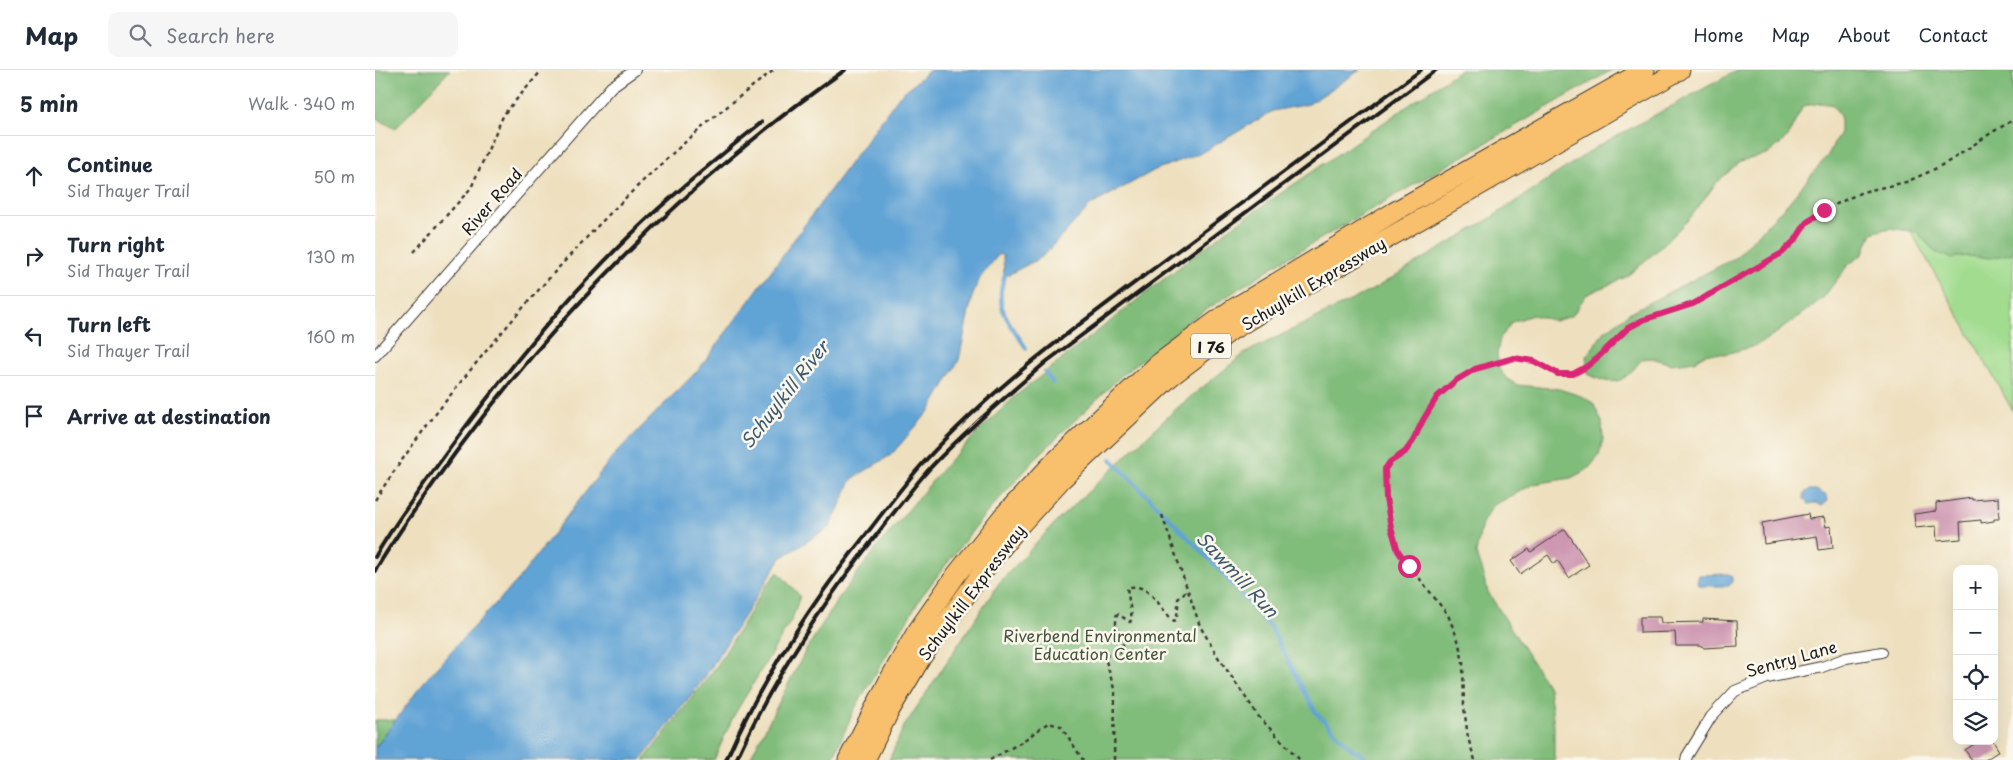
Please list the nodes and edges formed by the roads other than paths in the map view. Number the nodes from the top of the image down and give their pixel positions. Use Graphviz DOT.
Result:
graph roads {
  1 [pos="635,70"];
  2 [pos="1645,70"];
  3 [pos="1680,70"];
  4 [pos="375,356"];
  5 [pos="1882,652"];
  6 [pos="848,760"];
  7 [pos="865,760"];
  8 [pos="1686,760"];
  1 -- 4 [label="street, River Road"];
  2 -- 6 [label="highway, Schuylkill Expressway / I 76"];
  3 -- 7 [label="highway, Schuylkill Expressway / I 76"];
  5 -- 8 [label="street, Sentry Lane"];
}
